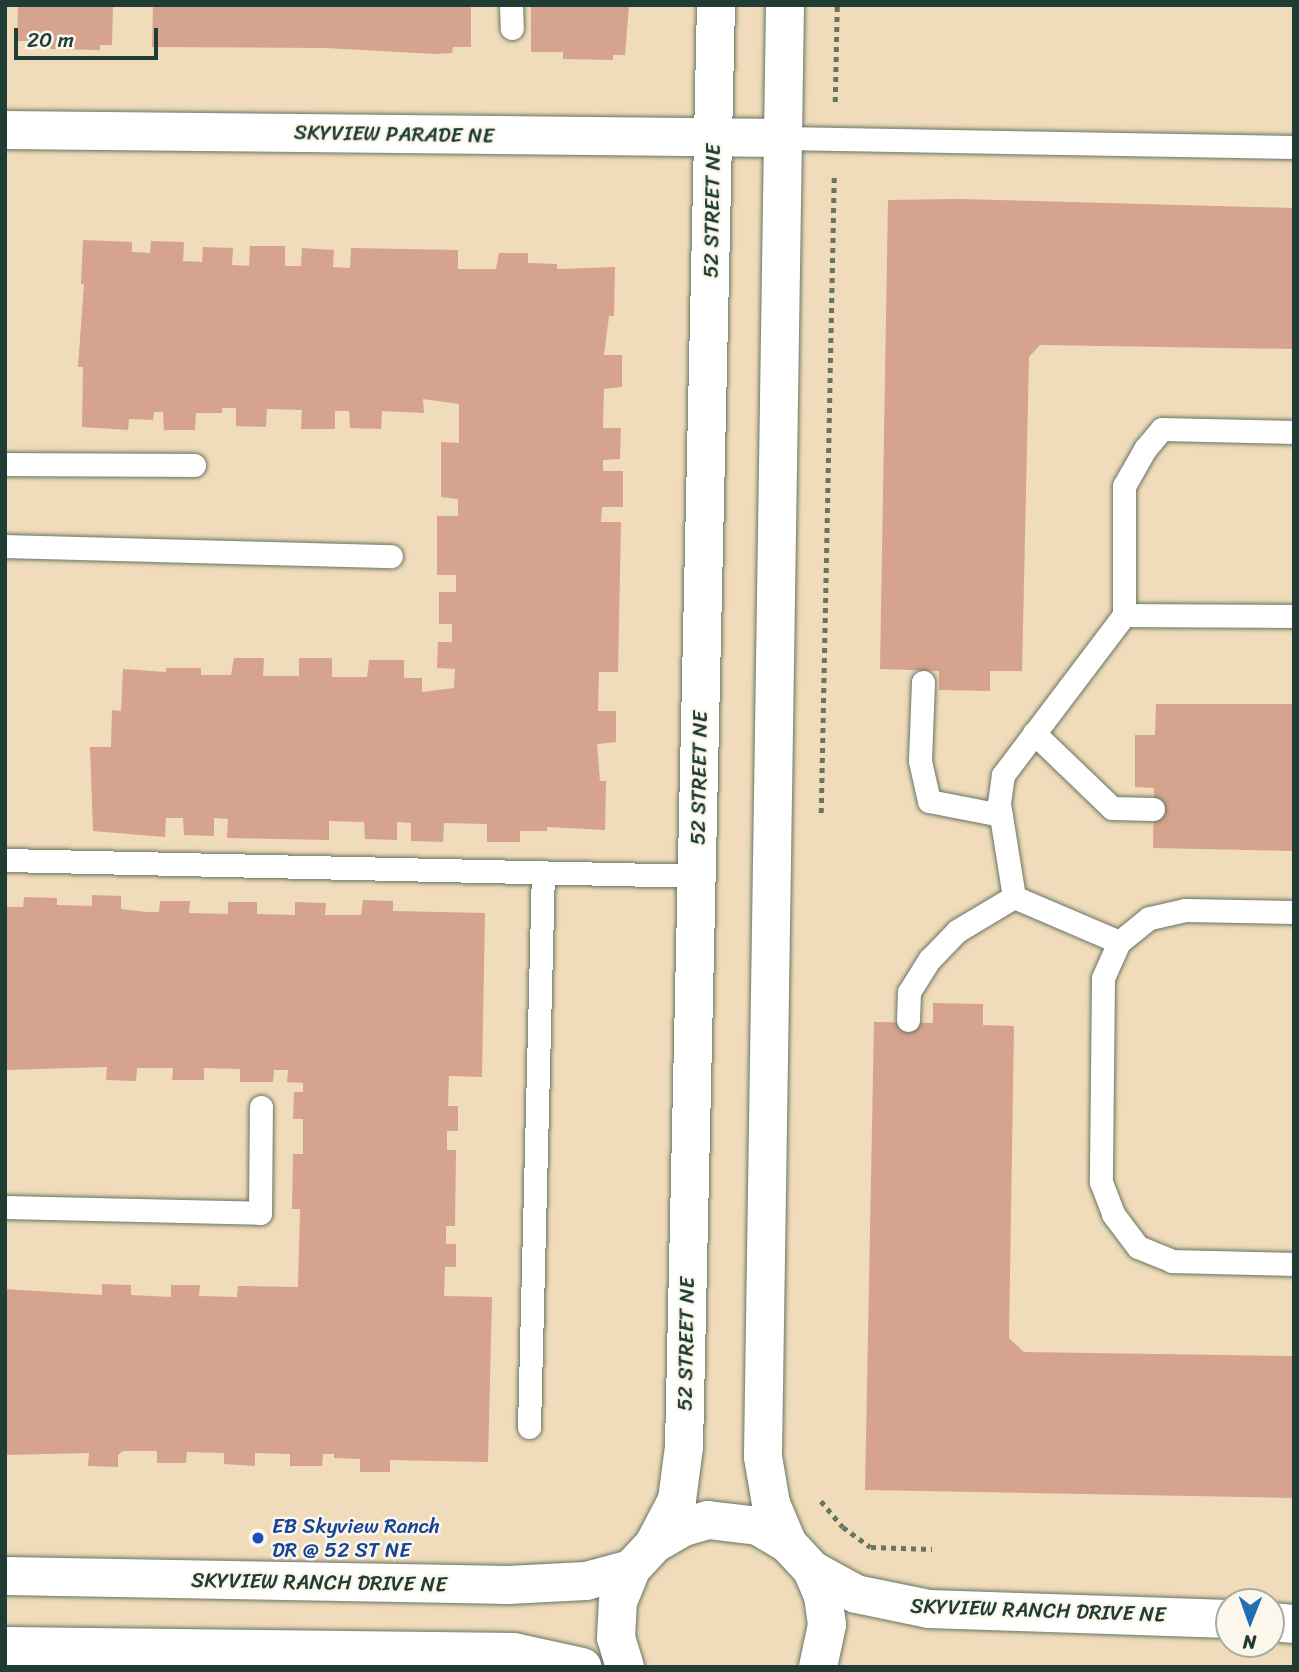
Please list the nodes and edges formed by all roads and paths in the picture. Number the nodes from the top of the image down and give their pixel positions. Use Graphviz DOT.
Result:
graph roads {
  1 [pos="716,5"];
  2 [pos="785,5"];
  3 [pos="837,5"];
  4 [pos="5,130"];
  5 [pos="714,137"];
  6 [pos="783,138"];
  7 [pos="835,139"];
  8 [pos="1294,148"];
  9 [pos="1294,432"];
  10 [pos="5,464"];
  11 [pos="194,465"];
  12 [pos="5,546"];
  13 [pos="391,556"];
  14 [pos="1124,615"];
  15 [pos="1294,616"];
  16 [pos="923,682"];
  17 [pos="1034,733"];
  18 [pos="1153,809"];
  19 [pos="1001,815"];
  20 [pos="820,822"];
  21 [pos="5,860"];
  22 [pos="543,872"];
  23 [pos="697,876"];
  24 [pos="1014,897"];
  25 [pos="1294,912"];
  26 [pos="1119,942"];
  27 [pos="908,1020"];
  28 [pos="261,1107"];
  29 [pos="5,1207"];
  30 [pos="1294,1264"];
  31 [pos="529,1427"];
  32 [pos="816,1488"];
  33 [pos="932,1549"];
  34 [pos="643,1556"];
  35 [pos="800,1557"];
  36 [pos="5,1576"];
  37 [pos="1215,1619"];
  38 [pos="5,1646"];
  39 [pos="582,1667"];
  40 [pos="625,1667"];
  41 [pos="818,1667"];
  1 -- 5 [label="street, 52 STREET NE"];
  2 -- 6 [label="street"];
  3 -- 7 [label="path"];
  4 -- 5 [label="street, SKYVIEW PARADE NE"];
  5 -- 6 [label="street, SKYVIEW PARADE NE"];
  5 -- 23 [label="street, 52 STREET NE"];
  6 -- 7 [label="lane"];
  6 -- 35 [label="street"];
  7 -- 8 [label="lane"];
  7 -- 20 [label="path"];
  9 -- 14 [label="lane"];
  10 -- 11 [label="lane"];
  12 -- 13 [label="lane"];
  14 -- 15 [label="lane"];
  14 -- 17 [label="lane"];
  16 -- 19 [label="lane"];
  17 -- 18 [label="lane"];
  17 -- 19 [label="lane"];
  19 -- 24 [label="lane"];
  21 -- 22 [label="lane"];
  22 -- 23 [label="lane"];
  22 -- 31 [label="lane"];
  23 -- 34 [label="street, 52 STREET NE"];
  24 -- 26 [label="lane"];
  24 -- 27 [label="lane"];
  25 -- 26 [label="lane"];
  26 -- 30 [label="lane"];
  28 -- 29 [label="lane"];
  32 -- 33 [label="path"];
  34 -- 35 [label="street, SKYVIEW RANCH DRIVE NE"];
  34 -- 36 [label="street, SKYVIEW RANCH DRIVE NE"];
  34 -- 40 [label="street, 52 STREET NE"];
  35 -- 37 [label="street, SKYVIEW RANCH DRIVE NE"];
  35 -- 41 [label="street"];
  38 -- 39 [label="street"];
}
